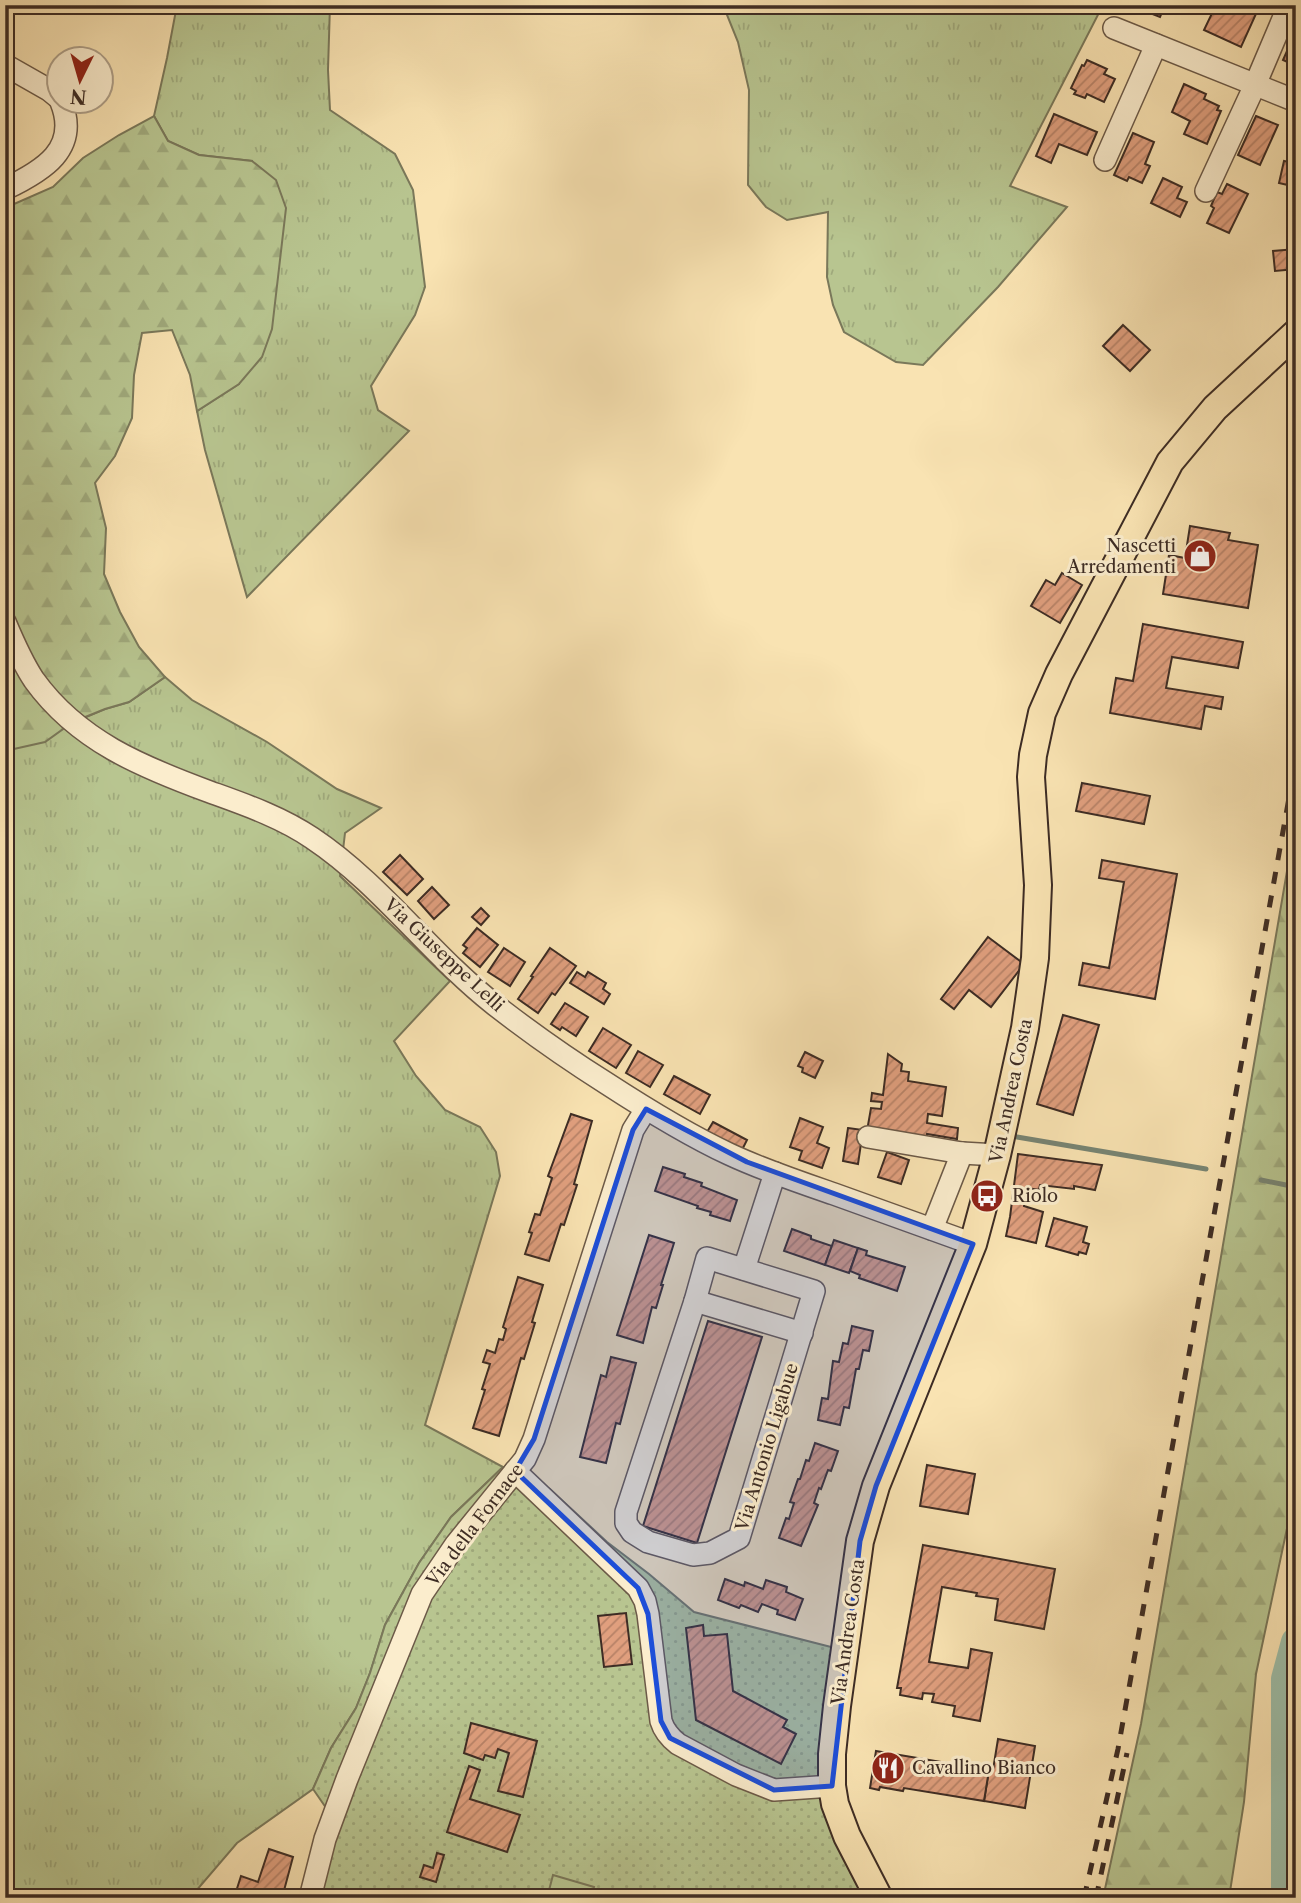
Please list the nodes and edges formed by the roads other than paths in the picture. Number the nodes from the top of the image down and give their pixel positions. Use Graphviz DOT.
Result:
graph roads {
  1 [pos="1289,5"];
  2 [pos="1114,28"];
  3 [pos="1156,45"];
  4 [pos="5,65"];
  5 [pos="1255,85"];
  6 [pos="46,89"];
  7 [pos="1296,101"];
  8 [pos="67,116"];
  9 [pos="1105,160"];
  10 [pos="5,189"];
  11 [pos="1206,191"];
  12 [pos="1296,333"];
  13 [pos="5,621"];
  14 [pos="646,1109"];
  15 [pos="868,1137"];
  16 [pos="962,1153"];
  17 [pos="998,1155"];
  18 [pos="775,1173"];
  19 [pos="932,1229"];
  20 [pos="973,1244"];
  21 [pos="744,1269"];
  22 [pos="695,1300"];
  23 [pos="802,1333"];
  24 [pos="514,1471"];
  25 [pos="832,1786"];
  26 [pos="310,1898"];
  27 [pos="879,1898"];
  1 -- 5 [label="street"];
  2 -- 3 [label="street"];
  3 -- 5 [label="street"];
  3 -- 9 [label="street"];
  4 -- 6 [label="street"];
  5 -- 7 [label="street"];
  5 -- 11 [label="street"];
  8 -- 10 [label="street"];
  12 -- 17 [label="main road, Via Andrea Costa"];
  13 -- 14 [label="street, Via Giuseppe Lelli"];
  14 -- 18 [label="street, Via Giuseppe Lelli"];
  14 -- 24 [label="street, Via della Fornace"];
  15 -- 16 [label="street"];
  16 -- 17 [label="street"];
  16 -- 19 [label="street"];
  17 -- 20 [label="main road, Via Andrea Costa"];
  18 -- 19 [label="street, Via Giuseppe Lelli"];
  18 -- 21 [label="street"];
  19 -- 20 [label="street, Via Giuseppe Lelli"];
  20 -- 25 [label="main road, Via Andrea Costa"];
  21 -- 22 [label="street, Via Antonio Ligabue"];
  21 -- 23 [label="street, Via Antonio Ligabue"];
  22 -- 23 [label="street"];
  22 -- 23 [label="street, Via Antonio Ligabue"];
  24 -- 25 [label="street"];
  24 -- 26 [label="street, Via della Fornace"];
  25 -- 27 [label="main road, Via Andrea Costa"];
}
